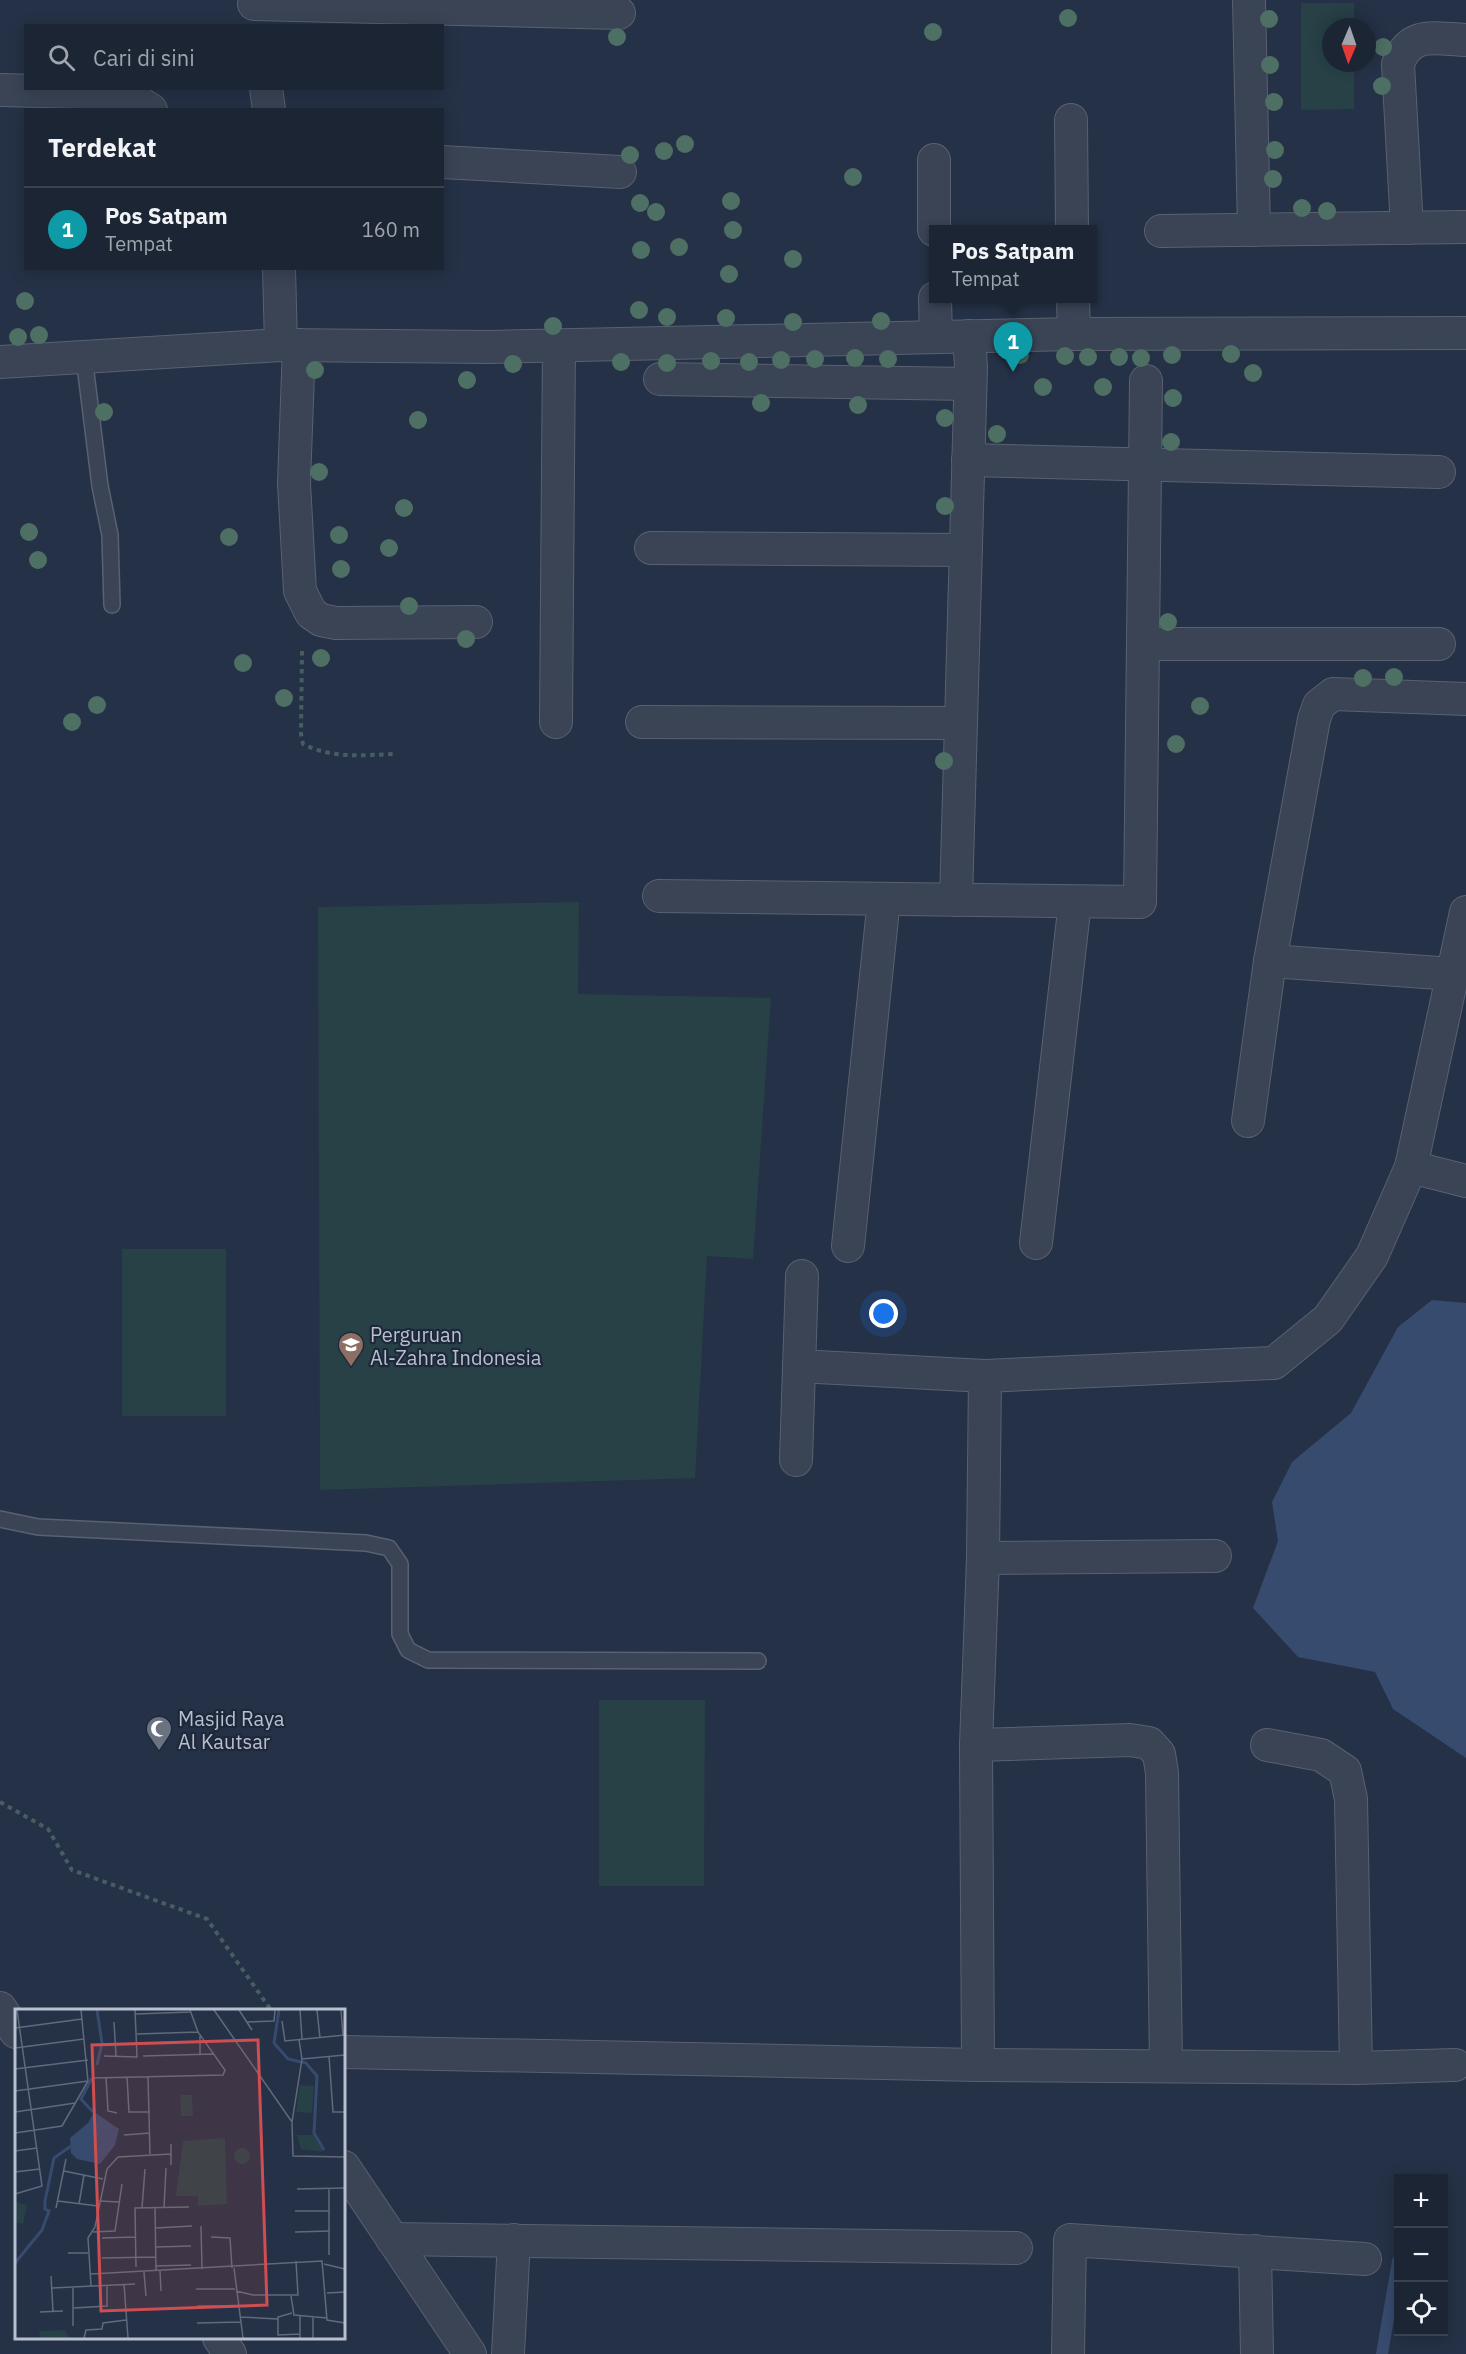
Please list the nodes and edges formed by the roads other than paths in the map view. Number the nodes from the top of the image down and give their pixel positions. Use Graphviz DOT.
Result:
graph roads {
  1 [pos="1249,0"];
  2 [pos="255,10"];
  3 [pos="619,13"];
  4 [pos="1466,40"];
  5 [pos="0,90"];
  6 [pos="266,90"];
  7 [pos="148,108"];
  8 [pos="268,108"];
  9 [pos="1071,120"];
  10 [pos="934,160"];
  11 [pos="444,162"];
  12 [pos="620,172"];
  13 [pos="934,225"];
  14 [pos="1072,225"];
  15 [pos="1466,227"];
  16 [pos="1407,228"];
  17 [pos="1254,230"];
  18 [pos="1161,231"];
  19 [pos="279,270"];
  20 [pos="935,303"];
  21 [pos="1073,303"];
  22 [pos="1466,333"];
  23 [pos="1074,334"];
  24 [pos="936,336"];
  25 [pos="969,336"];
  26 [pos="290,345"];
  27 [pos="559,345"];
  28 [pos="84,357"];
  29 [pos="0,362"];
  30 [pos="660,379"];
  31 [pos="1146,381"];
  32 [pos="970,384"];
  33 [pos="968,460"];
  34 [pos="1146,464"];
  35 [pos="1439,472"];
  36 [pos="651,548"];
  37 [pos="966,550"];
  38 [pos="112,605"];
  39 [pos="477,622"];
  40 [pos="1144,644"];
  41 [pos="1439,644"];
  42 [pos="1466,699"];
  43 [pos="556,722"];
  44 [pos="642,722"];
  45 [pos="960,723"];
  46 [pos="659,896"];
  47 [pos="884,899"];
  48 [pos="956,900"];
  49 [pos="1075,902"];
  50 [pos="1465,924"];
  51 [pos="1269,961"];
  52 [pos="1453,974"];
  53 [pos="1248,1121"];
  54 [pos="1411,1167"];
  55 [pos="1466,1181"];
  56 [pos="1036,1243"];
  57 [pos="848,1246"];
  58 [pos="802,1276"];
  59 [pos="799,1366"];
  60 [pos="985,1376"];
  61 [pos="796,1460"];
  62 [pos="0,1520"];
  63 [pos="1215,1556"];
  64 [pos="983,1558"];
  65 [pos="758,1661"];
  66 [pos="976,1745"];
  67 [pos="1267,1745"];
  68 [pos="0,2008"];
  69 [pos="15,2030"];
  70 [pos="345,2052"];
  71 [pos="978,2064"];
  72 [pos="1455,2065"];
  73 [pos="1166,2066"];
  74 [pos="1356,2068"];
  75 [pos="345,2168"];
  76 [pos="392,2239"];
  77 [pos="514,2240"];
  78 [pos="1016,2248"];
  79 [pos="1255,2251"];
  80 [pos="1365,2259"];
  81 [pos="220,2339"];
  82 [pos="230,2354"];
  83 [pos="470,2354"];
  84 [pos="508,2354"];
  85 [pos="1068,2354"];
  86 [pos="1257,2354"];
  1 -- 17 [label="street"];
  2 -- 3 [label="street"];
  4 -- 16 [label="street"];
  5 -- 7 [label="street"];
  6 -- 8 [label="street"];
  9 -- 14 [label="street"];
  10 -- 13 [label="street"];
  11 -- 12 [label="street"];
  15 -- 16 [label="street"];
  16 -- 17 [label="street"];
  17 -- 18 [label="street"];
  19 -- 26 [label="street"];
  20 -- 24 [label="street"];
  21 -- 23 [label="street"];
  22 -- 23 [label="street"];
  23 -- 25 [label="street"];
  24 -- 25 [label="street"];
  24 -- 27 [label="street"];
  25 -- 32 [label="street"];
  26 -- 27 [label="street"];
  26 -- 28 [label="street"];
  26 -- 39 [label="street"];
  27 -- 43 [label="street"];
  28 -- 29 [label="street"];
  28 -- 38 [label="lane"];
  30 -- 32 [label="street"];
  31 -- 34 [label="street"];
  32 -- 33 [label="street"];
  33 -- 34 [label="street"];
  33 -- 37 [label="street"];
  34 -- 35 [label="street"];
  34 -- 40 [label="street"];
  36 -- 37 [label="street"];
  37 -- 45 [label="street"];
  40 -- 41 [label="street"];
  40 -- 49 [label="street"];
  42 -- 51 [label="street"];
  44 -- 45 [label="street"];
  45 -- 48 [label="street"];
  46 -- 47 [label="street"];
  47 -- 48 [label="street"];
  47 -- 57 [label="street"];
  48 -- 49 [label="street"];
  49 -- 56 [label="street"];
  50 -- 52 [label="street"];
  51 -- 52 [label="street"];
  51 -- 53 [label="street"];
  52 -- 54 [label="street"];
  54 -- 55 [label="street"];
  54 -- 60 [label="street"];
  58 -- 59 [label="street"];
  59 -- 60 [label="street"];
  59 -- 61 [label="street"];
  60 -- 64 [label="street"];
  62 -- 65 [label="lane"];
  63 -- 64 [label="street"];
  64 -- 66 [label="street"];
  66 -- 71 [label="street"];
  66 -- 73 [label="street"];
  67 -- 74 [label="street"];
  68 -- 69 [label="street"];
  70 -- 71 [label="street"];
  71 -- 73 [label="street"];
  72 -- 74 [label="street"];
  73 -- 74 [label="street"];
  75 -- 76 [label="street"];
  76 -- 77 [label="street"];
  76 -- 83 [label="street"];
  77 -- 78 [label="street"];
  77 -- 84 [label="street"];
  79 -- 80 [label="street"];
  79 -- 85 [label="street"];
  79 -- 86 [label="street"];
  81 -- 82 [label="street"];
}
